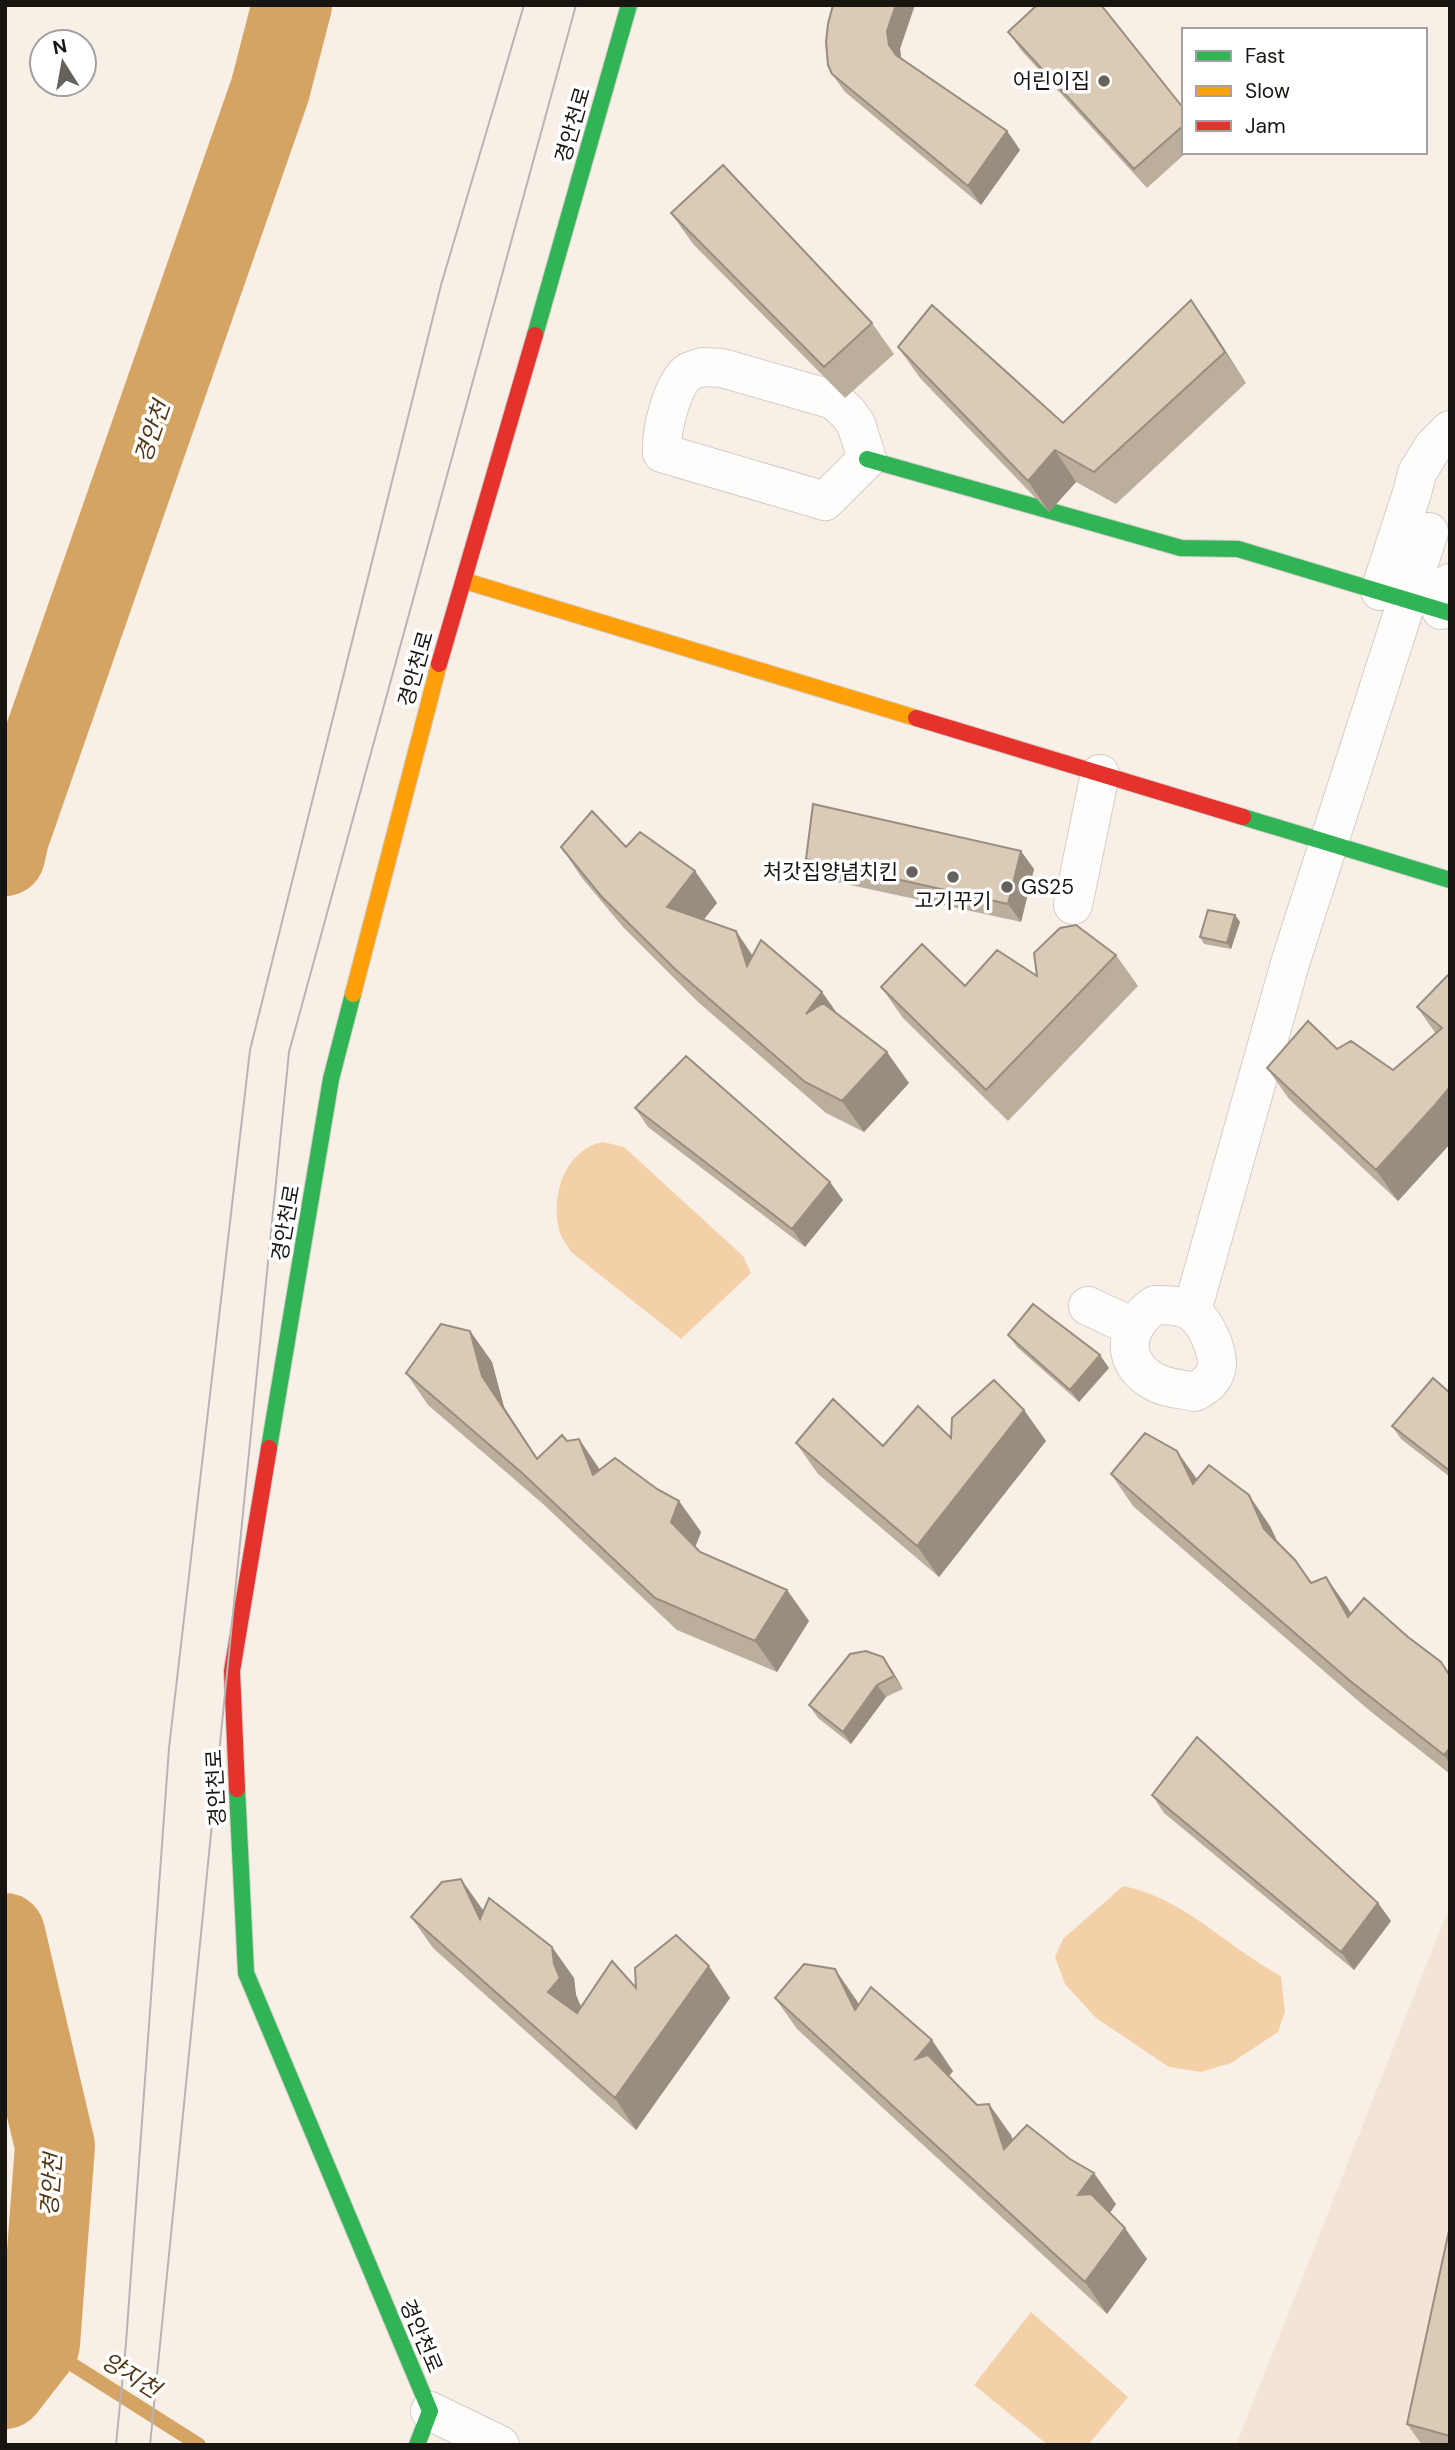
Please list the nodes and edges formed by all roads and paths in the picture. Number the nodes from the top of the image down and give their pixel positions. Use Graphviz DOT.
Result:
graph roads {
  1 [pos="629,5"];
  2 [pos="1450,430"];
  3 [pos="867,459"];
  4 [pos="1429,532"];
  5 [pos="465,581"];
  6 [pos="1426,600"];
  7 [pos="1100,774"];
  8 [pos="1331,844"];
  9 [pos="1450,880"];
  10 [pos="1073,905"];
  11 [pos="1088,1306"];
  12 [pos="1192,1311"];
  13 [pos="1133,1327"];
  14 [pos="423,2428"];
  15 [pos="500,2445"];
  1 -- 5 [label="main road, 경안천로"];
  2 -- 6 [label="street"];
  3 -- 3 [label="street"];
  3 -- 6 [label="main road"];
  4 -- 6 [label="street"];
  5 -- 7 [label="main road"];
  5 -- 14 [label="main road, 경안천로"];
  6 -- 8 [label="street"];
  7 -- 8 [label="main road"];
  7 -- 10 [label="street"];
  8 -- 9 [label="main road"];
  8 -- 12 [label="street"];
  11 -- 13 [label="street"];
  12 -- 13 [label="street"];
  12 -- 13 [label="street"];
  14 -- 15 [label="street"];
}
